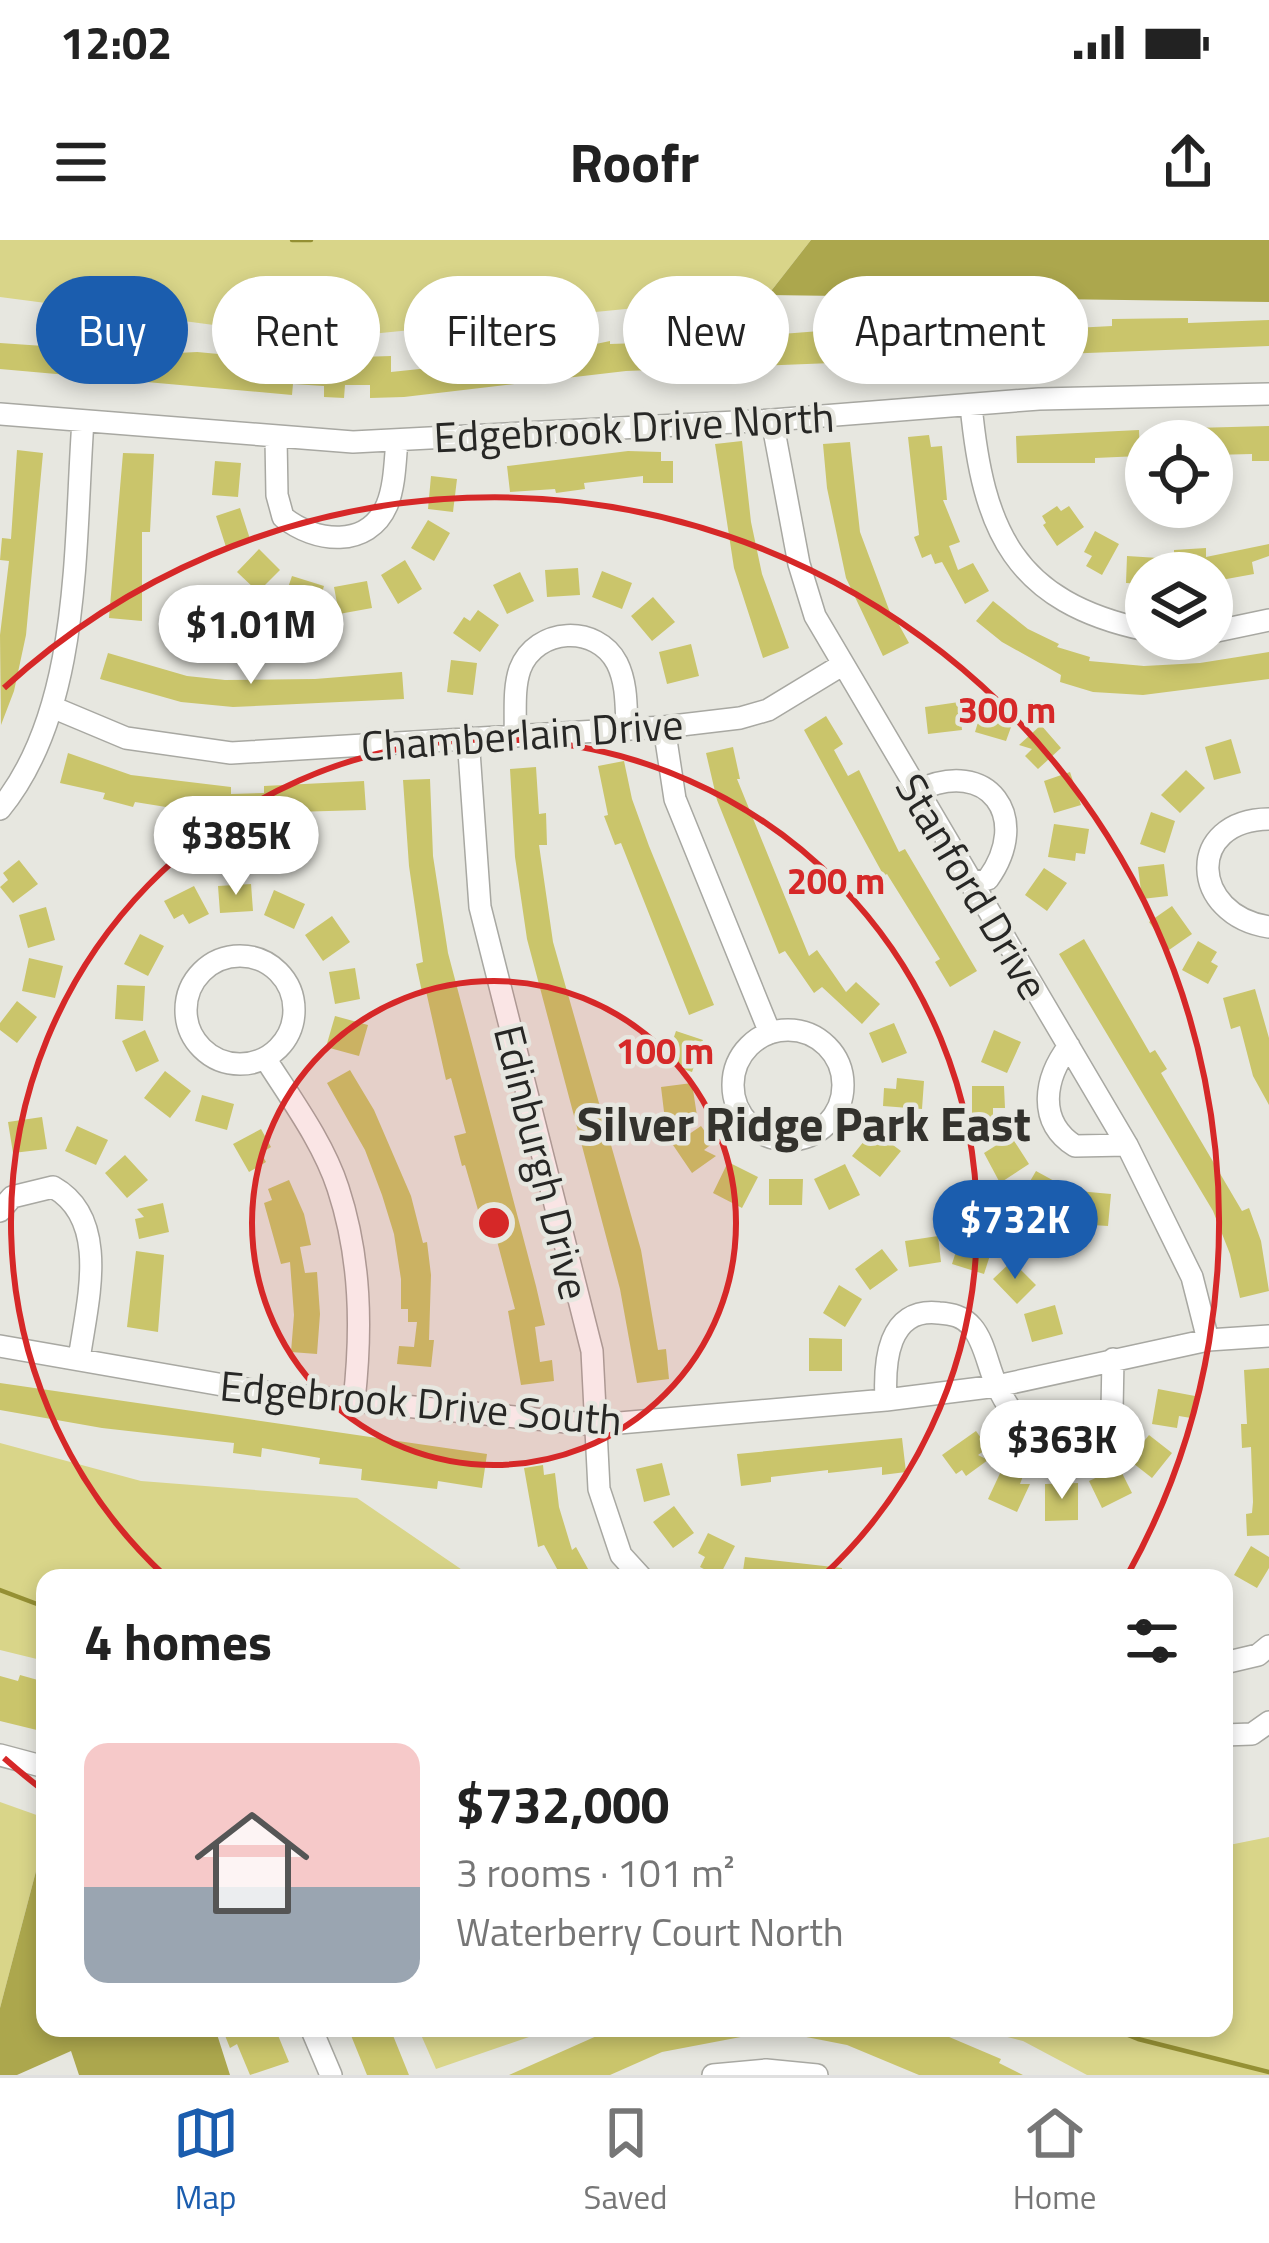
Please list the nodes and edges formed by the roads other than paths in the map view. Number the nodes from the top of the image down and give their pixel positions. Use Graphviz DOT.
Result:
graph roads {
  1 [pos="1269,394"];
  2 [pos="971,405"];
  3 [pos="0,414"];
  4 [pos="772,420"];
  5 [pos="83,421"];
  6 [pos="276,438"];
  7 [pos="397,440"];
  8 [pos="1269,620"];
  9 [pos="1125,626"];
  10 [pos="1233,628"];
  11 [pos="842,665"];
  12 [pos="52,707"];
  13 [pos="664,727"];
  14 [pos="627,728"];
  15 [pos="515,734"];
  16 [pos="468,737"];
  17 [pos="917,791"];
  18 [pos="0,809"];
  19 [pos="1269,819"];
  20 [pos="970,884"];
  21 [pos="1269,927"];
  22 [pos="770,1033"];
  23 [pos="1069,1046"];
  24 [pos="265,1058"];
  25 [pos="1127,1144"];
  26 [pos="0,1211"];
  27 [pos="1269,1336"];
  28 [pos="1208,1340"];
  29 [pos="0,1346"];
  30 [pos="1113,1359"];
  31 [pos="79,1360"];
  32 [pos="998,1386"];
  33 [pos="886,1400"];
  34 [pos="354,1401"];
  35 [pos="596,1425"];
  36 [pos="634,1569"];
  37 [pos="1269,1646"];
  38 [pos="1233,1661"];
  39 [pos="1269,1722"];
  40 [pos="1233,1735"];
  41 [pos="0,1755"];
  42 [pos="36,1765"];
  43 [pos="315,2037"];
  44 [pos="331,2075"];
  45 [pos="713,2075"];
  46 [pos="817,2075"];
  1 -- 2 [label="street, Edgebrook Drive North"];
  2 -- 4 [label="street, Edgebrook Drive North"];
  2 -- 9 [label="street"];
  3 -- 5 [label="street, Edgebrook Drive North"];
  4 -- 7 [label="street, Edgebrook Drive North"];
  4 -- 11 [label="street, Stanford Drive"];
  5 -- 6 [label="street, Edgebrook Drive North"];
  5 -- 12 [label="street"];
  6 -- 7 [label="street, Edgebrook Drive North"];
  6 -- 7 [label="street"];
  8 -- 10 [label="street"];
  11 -- 13 [label="street, Chamberlain Drive"];
  11 -- 17 [label="street, Stanford Drive"];
  12 -- 16 [label="street, Chamberlain Drive"];
  12 -- 18 [label="street"];
  13 -- 14 [label="street, Chamberlain Drive"];
  13 -- 22 [label="street"];
  14 -- 15 [label="street, Chamberlain Drive"];
  14 -- 15 [label="street"];
  15 -- 16 [label="street, Chamberlain Drive"];
  16 -- 35 [label="street, Edinburgh Drive"];
  17 -- 20 [label="street, Stanford Drive"];
  17 -- 20 [label="street"];
  19 -- 21 [label="street"];
  20 -- 23 [label="street, Stanford Drive"];
  22 -- 22 [label="street"];
  23 -- 25 [label="street, Stanford Drive"];
  23 -- 25 [label="street"];
  24 -- 24 [label="street"];
  24 -- 34 [label="street"];
  25 -- 28 [label="street, Stanford Drive"];
  26 -- 31 [label="street"];
  27 -- 28 [label="street, Edgebrook Drive South"];
  28 -- 30 [label="street, Edgebrook Drive South"];
  29 -- 31 [label="street, Edgebrook Drive South"];
  30 -- 32 [label="street, Edgebrook Drive South"];
  30 -- 32 [label="street"];
  31 -- 34 [label="street, Edgebrook Drive South"];
  32 -- 33 [label="street, Edgebrook Drive South"];
  32 -- 33 [label="street"];
  33 -- 35 [label="street, Edgebrook Drive South"];
  34 -- 35 [label="street, Edgebrook Drive South"];
  35 -- 36 [label="street, Edinburgh Drive"];
  37 -- 38 [label="street"];
  39 -- 40 [label="street"];
  41 -- 42 [label="street"];
  43 -- 44 [label="street"];
  45 -- 46 [label="street"];
}
